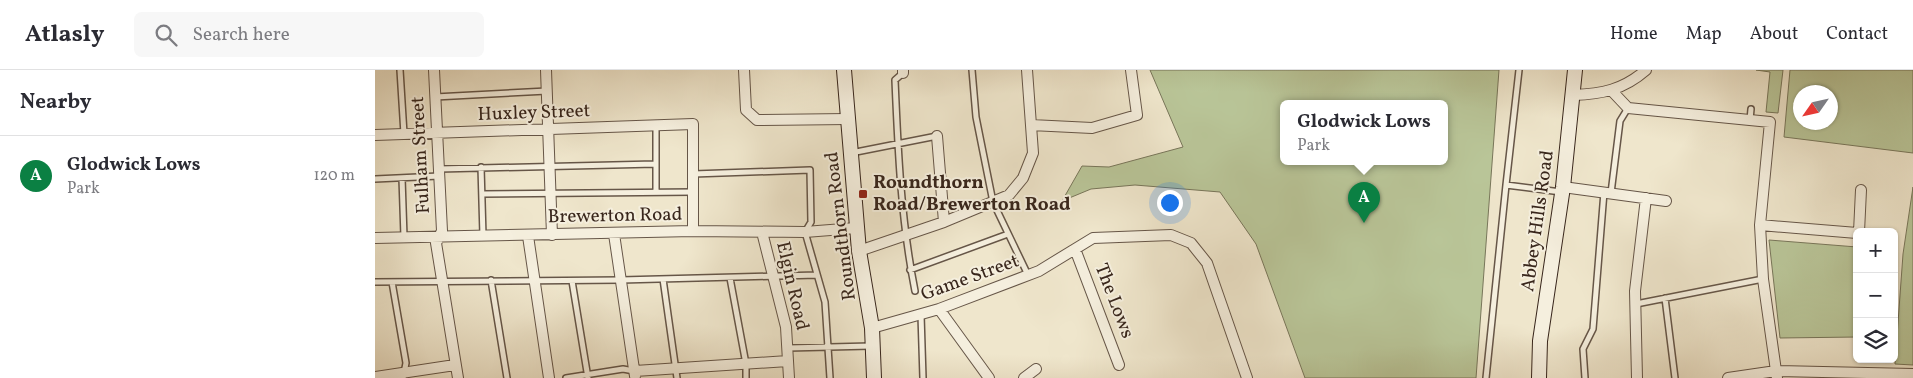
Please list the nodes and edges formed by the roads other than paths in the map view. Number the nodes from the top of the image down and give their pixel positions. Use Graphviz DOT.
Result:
graph roads {
  1 [pos="400,70"];
  2 [pos="434,70"];
  3 [pos="547,70"];
  4 [pos="744,70"];
  5 [pos="844,70"];
  6 [pos="972,70"];
  7 [pos="1027,70"];
  8 [pos="1131,70"];
  9 [pos="1519,70"];
  10 [pos="1575,70"];
  11 [pos="1646,70"];
  12 [pos="903,72"];
  13 [pos="1611,90"];
  14 [pos="547,91"];
  15 [pos="1573,95"];
  16 [pos="435,97"];
  17 [pos="1628,108"];
  18 [pos="1751,109"];
  19 [pos="848,119"];
  20 [pos="1750,120"];
  21 [pos="1031,125"];
  22 [pos="656,126"];
  23 [pos="549,130"];
  24 [pos="403,134"];
  25 [pos="437,134"];
  26 [pos="375,135"];
  27 [pos="937,136"];
  28 [pos="897,146"];
  29 [pos="851,154"];
  30 [pos="655,164"];
  31 [pos="550,165"];
  32 [pos="481,167"];
  33 [pos="438,172"];
  34 [pos="693,174"];
  35 [pos="402,178"];
  36 [pos="375,179"];
  37 [pos="1506,185"];
  38 [pos="1562,190"];
  39 [pos="1861,190"];
  40 [pos="656,192"];
  41 [pos="693,192"];
  42 [pos="551,193"];
  43 [pos="1608,193"];
  44 [pos="482,194"];
  45 [pos="1646,198"];
  46 [pos="1666,201"];
  47 [pos="993,202"];
  48 [pos="944,222"];
  49 [pos="1760,225"];
  50 [pos="856,228"];
  51 [pos="1858,228"];
  52 [pos="693,232"];
  53 [pos="762,232"];
  54 [pos="805,232"];
  55 [pos="1853,232"];
  56 [pos="552,234"];
  57 [pos="614,234"];
  58 [pos="1008,234"];
  59 [pos="483,236"];
  60 [pos="528,236"];
  61 [pos="404,237"];
  62 [pos="439,237"];
  63 [pos="904,237"];
  64 [pos="375,238"];
  65 [pos="1075,249"];
  66 [pos="859,251"];
  67 [pos="910,270"];
  68 [pos="817,275"];
  69 [pos="1028,276"];
  70 [pos="773,277"];
  71 [pos="730,278"];
  72 [pos="1763,279"];
  73 [pos="491,280"];
  74 [pos="621,280"];
  75 [pos="663,280"];
  76 [pos="441,281"];
  77 [pos="535,281"];
  78 [pos="571,281"];
  79 [pos="375,282"];
  80 [pos="392,282"];
  81 [pos="915,291"];
  82 [pos="1665,298"];
  83 [pos="1635,304"];
  84 [pos="939,309"];
  85 [pos="921,315"];
  86 [pos="872,328"];
  87 [pos="829,346"];
  88 [pos="874,346"];
  89 [pos="787,348"];
  90 [pos="788,361"];
  91 [pos="746,364"];
  92 [pos="455,365"];
  93 [pos="1119,365"];
  94 [pos="1037,369"];
  95 [pos="676,373"];
  96 [pos="1913,374"];
  97 [pos="404,375"];
  98 [pos="635,375"];
  99 [pos="1777,375"];
  100 [pos="1855,375"];
  101 [pos="588,376"];
  102 [pos="375,377"];
  103 [pos="457,378"];
  104 [pos="507,378"];
  105 [pos="549,378"];
  106 [pos="566,378"];
  107 [pos="746,378"];
  108 [pos="789,378"];
  109 [pos="830,378"];
  110 [pos="874,378"];
  111 [pos="923,378"];
  112 [pos="989,378"];
  113 [pos="1024,378"];
  114 [pos="1247,378"];
  115 [pos="1486,378"];
  116 [pos="1539,378"];
  117 [pos="1585,378"];
  118 [pos="1637,378"];
  119 [pos="1675,378"];
  120 [pos="1728,378"];
  1 -- 24 [label="lane"];
  2 -- 16 [label="street, Fulham Street"];
  3 -- 14 [label="street"];
  4 -- 19 [label="street"];
  5 -- 19 [label="street, Roundthorn Road"];
  6 -- 47 [label="lane"];
  7 -- 21 [label="street"];
  8 -- 21 [label="street"];
  9 -- 37 [label="lane"];
  10 -- 15 [label="street, Abbey Hills Road"];
  11 -- 13 [label="street"];
  12 -- 28 [label="lane"];
  13 -- 15 [label="street"];
  13 -- 17 [label="street"];
  14 -- 16 [label="lane"];
  14 -- 23 [label="street"];
  15 -- 38 [label="street, Abbey Hills Road"];
  16 -- 25 [label="street, Fulham Street"];
  17 -- 20 [label="street"];
  17 -- 43 [label="lane"];
  18 -- 20 [label="lane"];
  19 -- 29 [label="street, Roundthorn Road"];
  20 -- 49 [label="street"];
  21 -- 47 [label="street"];
  22 -- 23 [label="street, Huxley Street"];
  22 -- 30 [label="lane"];
  22 -- 34 [label="street, Huxley Street"];
  23 -- 25 [label="street, Huxley Street"];
  23 -- 31 [label="street"];
  24 -- 25 [label="street, Huxley Street"];
  24 -- 26 [label="street, Huxley Street"];
  25 -- 33 [label="street, Fulham Street"];
  27 -- 28 [label="lane"];
  27 -- 48 [label="street"];
  28 -- 29 [label="lane"];
  28 -- 63 [label="lane"];
  29 -- 50 [label="street, Roundthorn Road"];
  30 -- 31 [label="lane"];
  30 -- 40 [label="lane"];
  31 -- 32 [label="lane"];
  31 -- 42 [label="street"];
  32 -- 33 [label="lane"];
  32 -- 44 [label="lane"];
  33 -- 35 [label="lane"];
  33 -- 62 [label="street, Fulham Street"];
  34 -- 41 [label="street"];
  34 -- 54 [label="lane"];
  35 -- 36 [label="lane"];
  35 -- 61 [label="lane"];
  37 -- 38 [label="lane"];
  37 -- 115 [label="lane"];
  38 -- 43 [label="street"];
  38 -- 116 [label="street, Abbey Hills Road"];
  39 -- 51 [label="street"];
  40 -- 41 [label="lane"];
  40 -- 42 [label="lane"];
  41 -- 52 [label="street"];
  42 -- 44 [label="lane"];
  42 -- 56 [label="street"];
  43 -- 45 [label="street"];
  43 -- 117 [label="lane"];
  44 -- 59 [label="lane"];
  45 -- 46 [label="street"];
  45 -- 83 [label="street"];
  47 -- 48 [label="street"];
  47 -- 58 [label="lane"];
  48 -- 63 [label="street"];
  49 -- 55 [label="street"];
  49 -- 72 [label="street"];
  50 -- 54 [label="street, Brewerton Road"];
  50 -- 66 [label="street, Roundthorn Road"];
  52 -- 53 [label="street, Brewerton Road"];
  52 -- 57 [label="street, Brewerton Road"];
  53 -- 54 [label="street, Brewerton Road"];
  53 -- 70 [label="street, Elgin Road"];
  54 -- 68 [label="lane"];
  56 -- 57 [label="street, Brewerton Road"];
  56 -- 60 [label="street, Brewerton Road"];
  57 -- 74 [label="street"];
  58 -- 67 [label="lane"];
  58 -- 69 [label="lane"];
  59 -- 60 [label="street, Brewerton Road"];
  59 -- 62 [label="street, Brewerton Road"];
  60 -- 77 [label="street"];
  61 -- 62 [label="street, Brewerton Road"];
  61 -- 64 [label="street, Brewerton Road"];
  62 -- 76 [label="street, Fulham Street"];
  63 -- 66 [label="street"];
  63 -- 67 [label="lane"];
  65 -- 69 [label="street, Game Street"];
  65 -- 93 [label="street, The Lows"];
  65 -- 114 [label="street, Game Street"];
  66 -- 86 [label="street, Roundthorn Road"];
  67 -- 81 [label="lane"];
  68 -- 70 [label="lane"];
  68 -- 87 [label="lane"];
  69 -- 84 [label="street, Game Street"];
  70 -- 71 [label="lane"];
  70 -- 89 [label="street, Elgin Road"];
  71 -- 75 [label="lane"];
  71 -- 91 [label="lane"];
  72 -- 82 [label="lane"];
  72 -- 99 [label="street"];
  73 -- 76 [label="lane"];
  73 -- 77 [label="lane"];
  73 -- 104 [label="lane"];
  74 -- 75 [label="lane"];
  74 -- 78 [label="lane"];
  74 -- 98 [label="street"];
  75 -- 95 [label="lane"];
  76 -- 80 [label="lane"];
  76 -- 92 [label="street, Fulham Street"];
  77 -- 78 [label="lane"];
  77 -- 105 [label="street"];
  78 -- 101 [label="lane"];
  79 -- 80 [label="lane"];
  80 -- 97 [label="lane"];
  82 -- 83 [label="lane"];
  82 -- 119 [label="lane"];
  83 -- 118 [label="street"];
  84 -- 85 [label="street, Game Street"];
  84 -- 112 [label="street"];
  85 -- 86 [label="street, Game Street"];
  85 -- 111 [label="lane"];
  86 -- 88 [label="street, Roundthorn Road"];
  87 -- 88 [label="lane"];
  87 -- 89 [label="lane"];
  87 -- 109 [label="lane"];
  88 -- 110 [label="street, Roundthorn Road"];
  89 -- 90 [label="street, Elgin Road"];
  90 -- 91 [label="street"];
  90 -- 108 [label="street, Elgin Road"];
  91 -- 95 [label="street"];
  91 -- 107 [label="lane"];
  92 -- 97 [label="street"];
  92 -- 103 [label="street, Fulham Street"];
  94 -- 113 [label="street"];
  95 -- 98 [label="street"];
  96 -- 100 [label="street"];
  97 -- 102 [label="street"];
  98 -- 101 [label="lane"];
  99 -- 100 [label="street"];
  99 -- 120 [label="street"];
  101 -- 106 [label="lane"];
}
